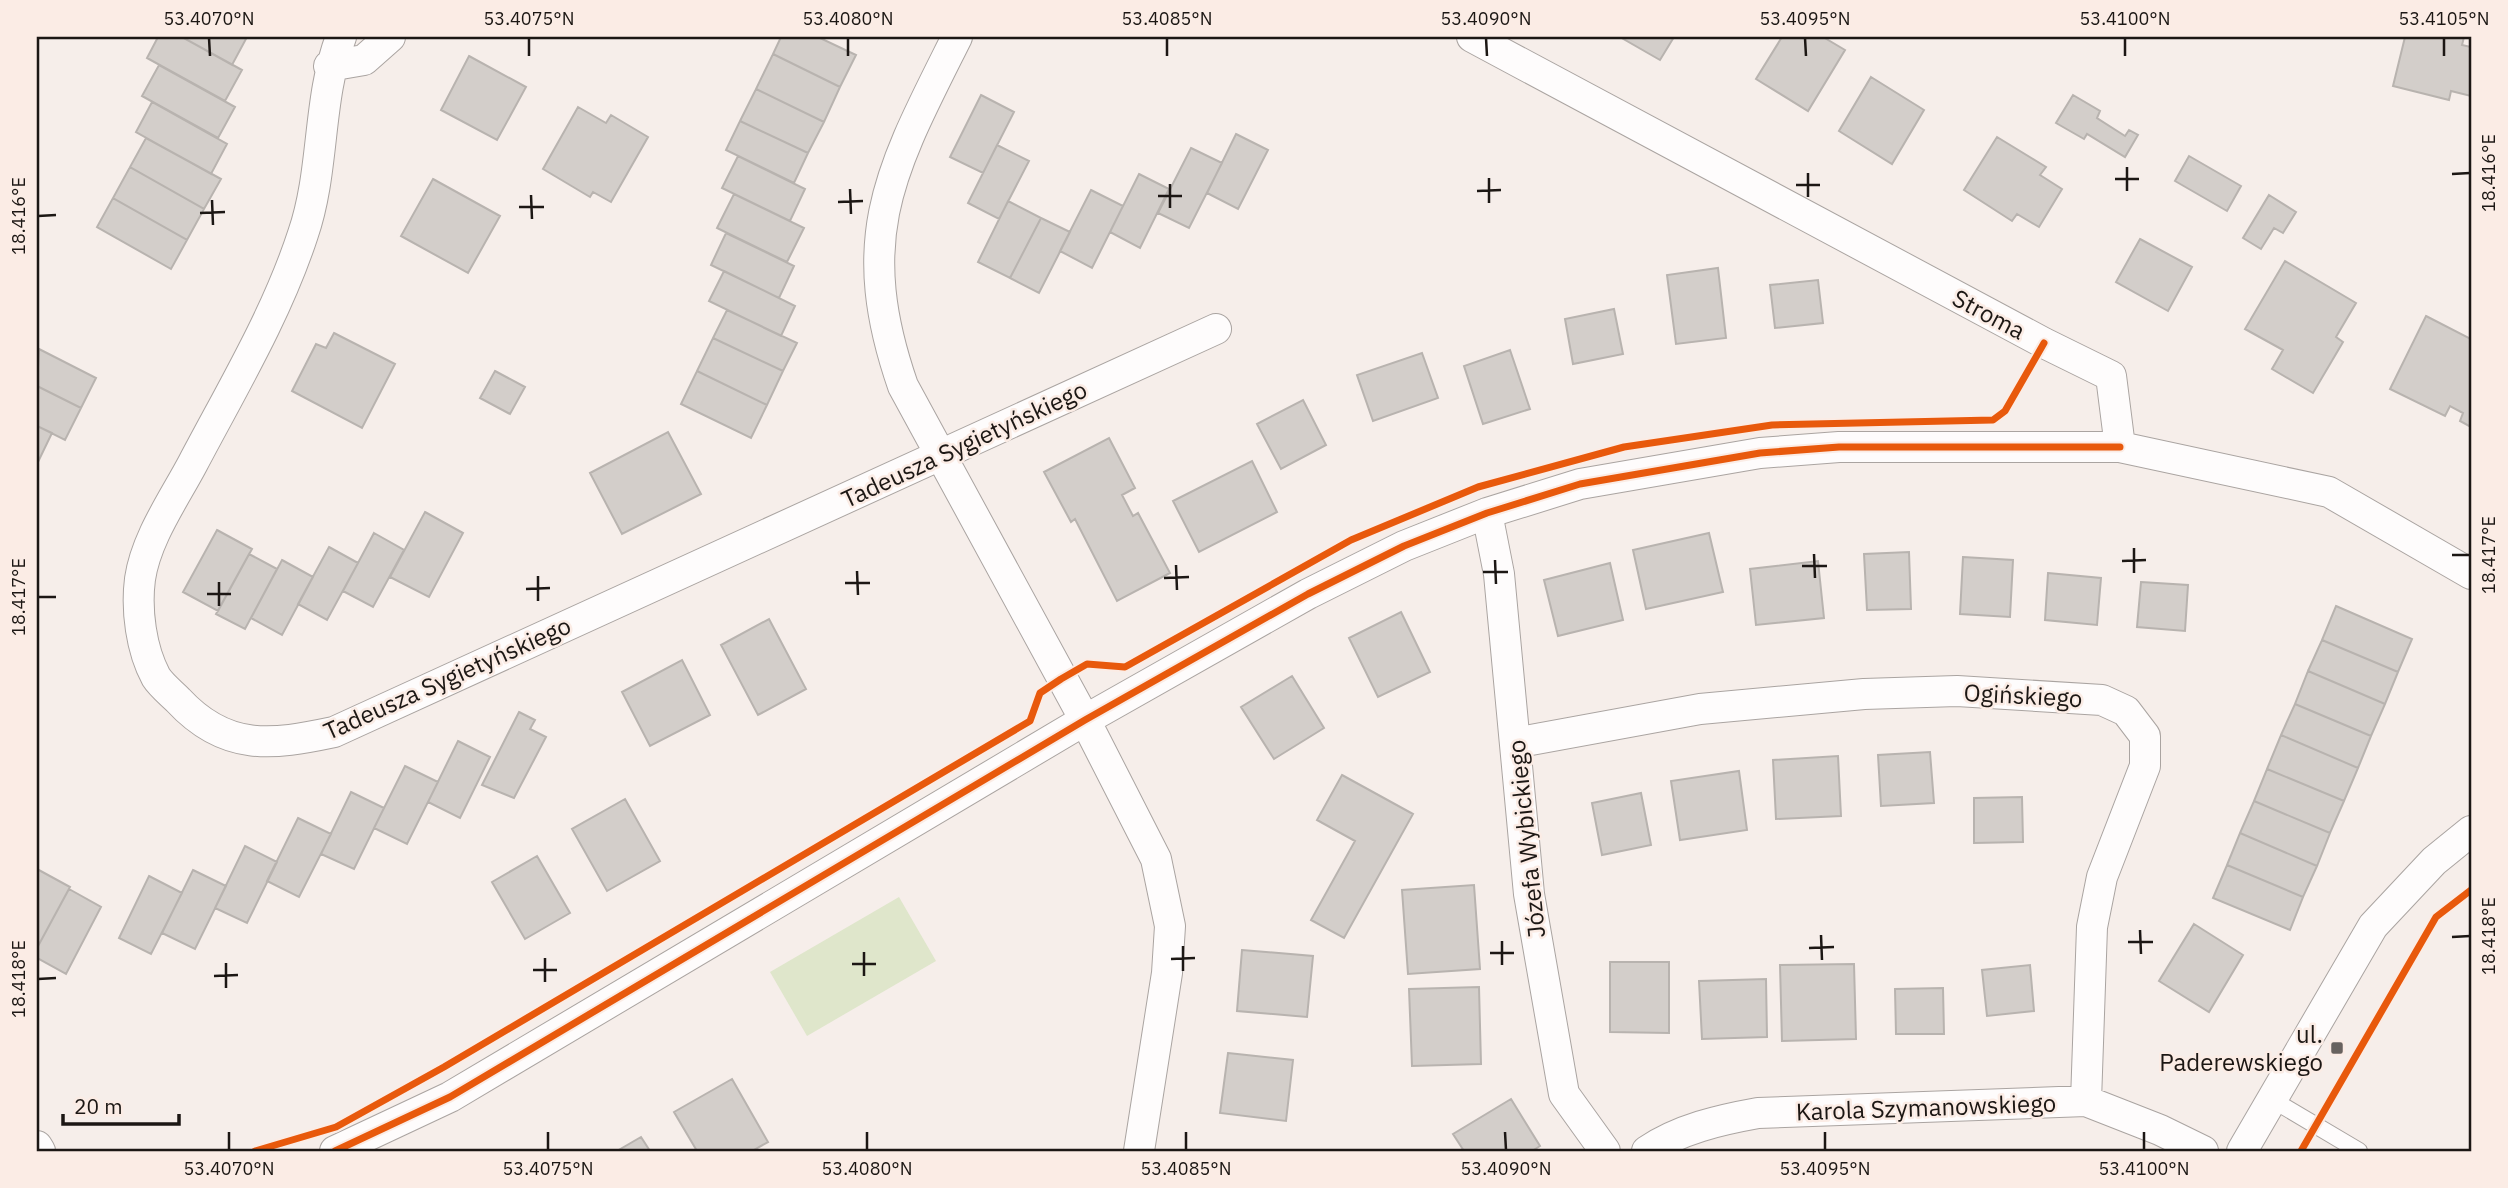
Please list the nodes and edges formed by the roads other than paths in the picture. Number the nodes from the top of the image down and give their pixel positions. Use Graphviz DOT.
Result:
graph roads {
  1 [pos="341,37"];
  2 [pos="390,37"];
  3 [pos="957,37"];
  4 [pos="1487,40"];
  5 [pos="329,66"];
  6 [pos="1216,329"];
  7 [pos="2120,447"];
  8 [pos="939,456"];
  9 [pos="1487,513"];
  10 [pos="2471,573"];
  11 [pos="1085,720"];
  12 [pos="1515,743"];
  13 [pos="2471,831"];
  14 [pos="2273,1100"];
  15 [pos="2086,1101"];
  16 [pos="37,1146"];
  17 [pos="40,1151"];
  18 [pos="335,1151"];
  19 [pos="1139,1151"];
  20 [pos="1605,1151"];
  21 [pos="1647,1151"];
  22 [pos="2203,1151"];
  23 [pos="2242,1151"];
  24 [pos="2359,1151"];
  1 -- 5 [label="street, Tadeusza Sygietyńskiego"];
  2 -- 5 [label="street"];
  3 -- 8 [label="street"];
  4 -- 7 [label="street, Stroma"];
  5 -- 8 [label="street, Tadeusza Sygietyńskiego"];
  6 -- 8 [label="street, Tadeusza Sygietyńskiego"];
  7 -- 9 [label="street"];
  7 -- 10 [label="street"];
  8 -- 11 [label="street"];
  9 -- 11 [label="street"];
  9 -- 12 [label="street, Józefa Wybickiego"];
  11 -- 18 [label="street"];
  11 -- 19 [label="street"];
  12 -- 15 [label="street, Ogińskiego"];
  12 -- 20 [label="street, Józefa Wybickiego"];
  13 -- 14 [label="street"];
  14 -- 23 [label="street"];
  14 -- 24 [label="lane"];
  15 -- 21 [label="street, Karola Szymanowskiego"];
  15 -- 22 [label="street, Karola Szymanowskiego"];
  16 -- 17 [label="street"];
}
